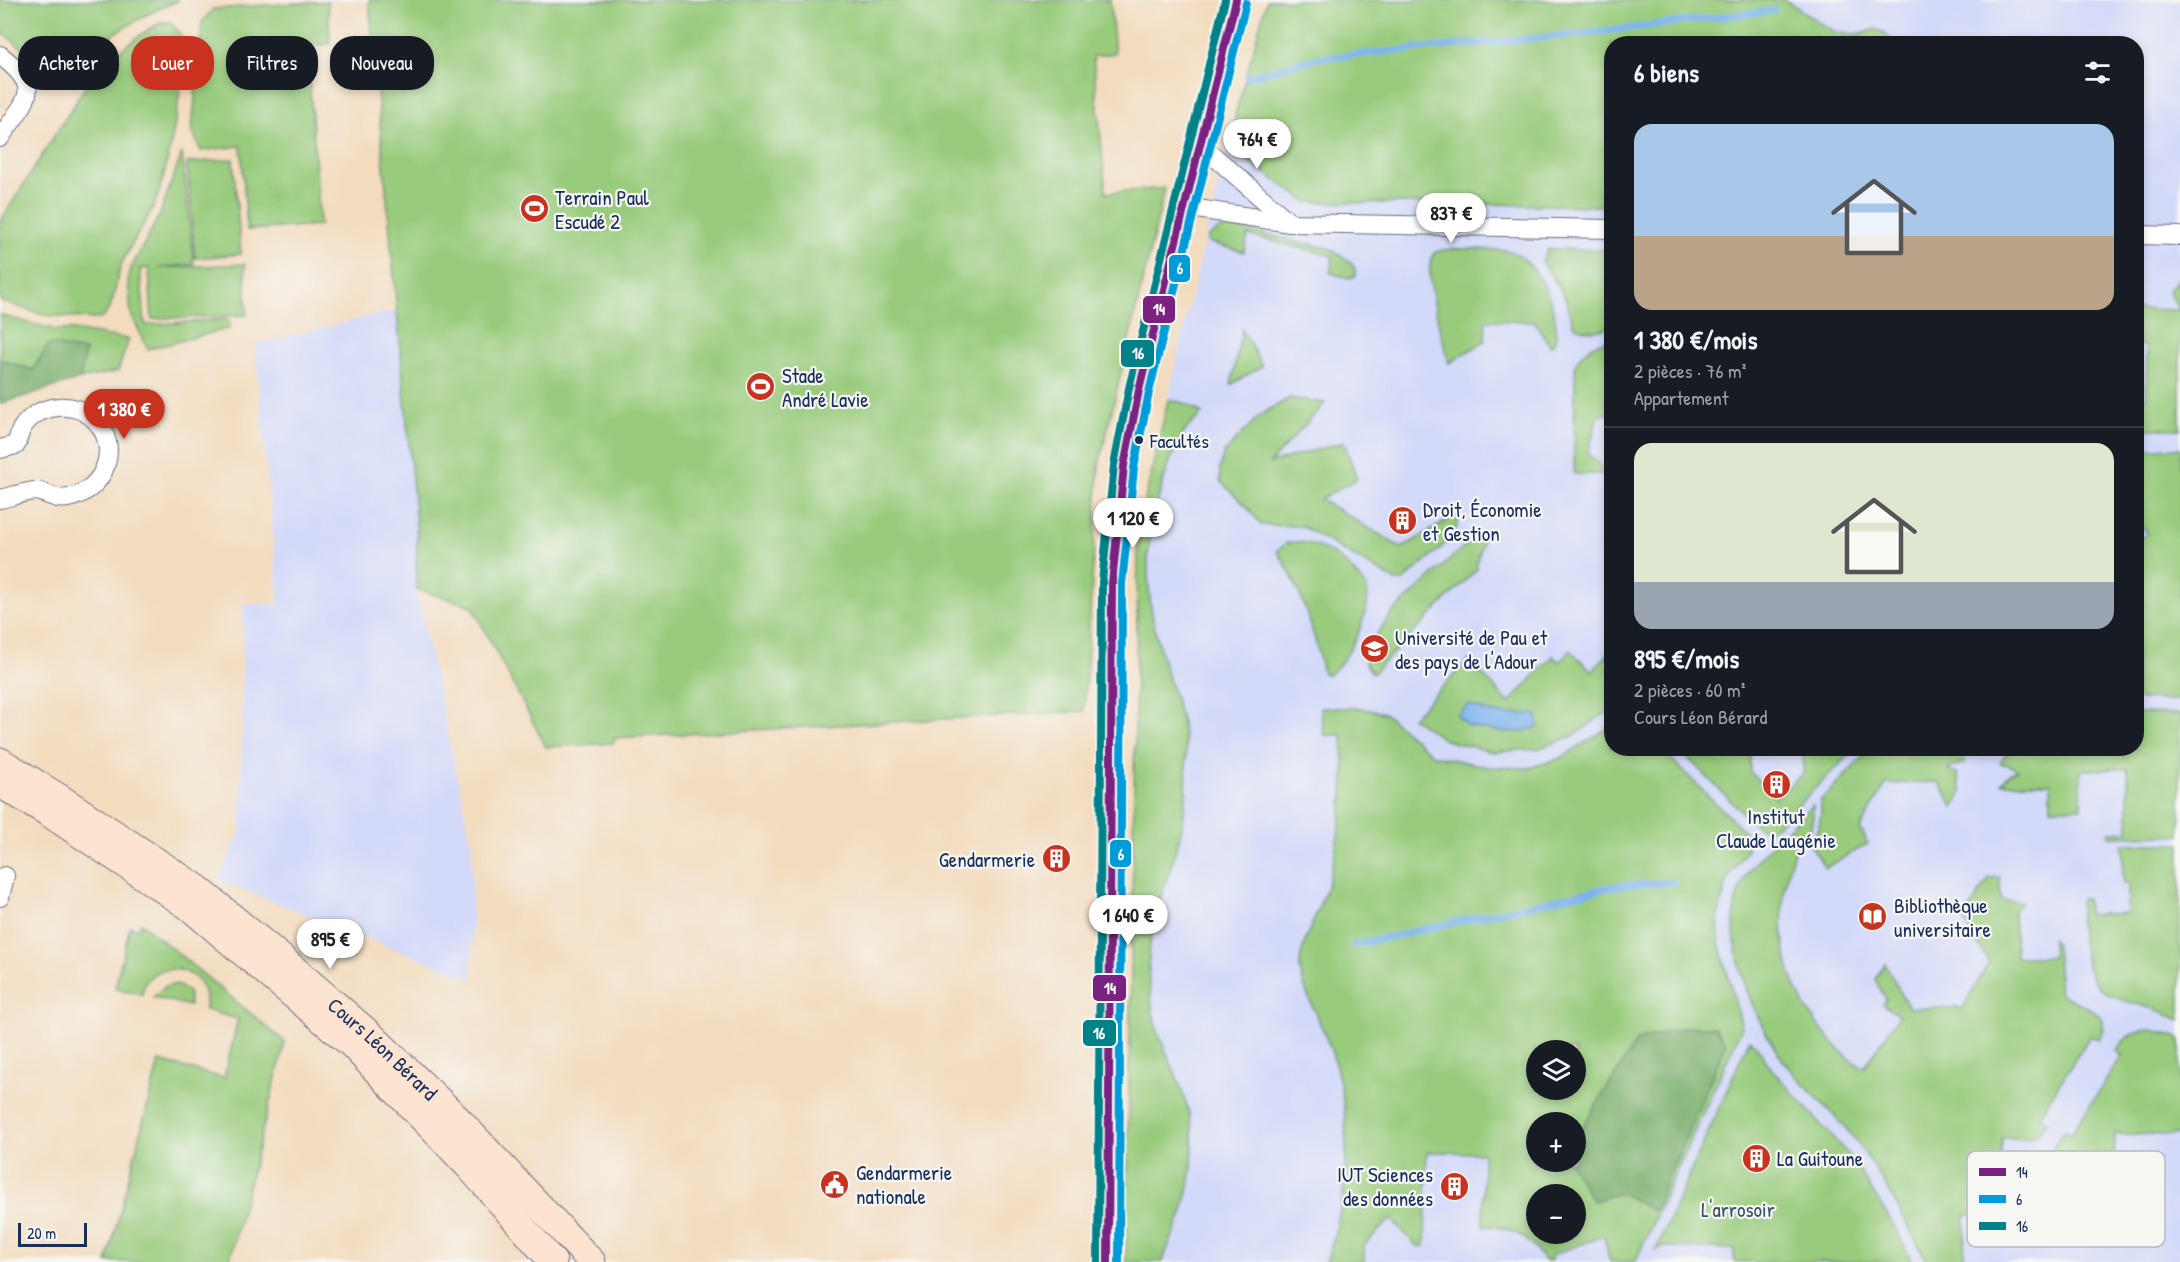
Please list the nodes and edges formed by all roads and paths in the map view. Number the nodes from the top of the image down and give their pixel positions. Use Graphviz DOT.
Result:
graph roads {
  1 [pos="1236,0"];
  2 [pos="0,55"];
  3 [pos="0,138"];
  4 [pos="1200,144"];
  5 [pos="1184,207"];
  6 [pos="1291,223"];
  7 [pos="1604,229"];
  8 [pos="2144,235"];
  9 [pos="2180,236"];
  10 [pos="0,449"];
  11 [pos="0,499"];
  12 [pos="0,761"];
  13 [pos="0,784"];
  14 [pos="6,876"];
  15 [pos="0,897"];
  16 [pos="553,1262"];
  17 [pos="592,1262"];
  18 [pos="1108,1262"];
  1 -- 4 [label="street"];
  2 -- 3 [label="street"];
  4 -- 5 [label="street"];
  4 -- 6 [label="street"];
  5 -- 6 [label="street"];
  5 -- 18 [label="street"];
  6 -- 7 [label="street"];
  8 -- 9 [label="street"];
  10 -- 11 [label="street"];
  12 -- 17 [label="main road, Cours Léon Bérard"];
  13 -- 16 [label="main road, Cours Léon Bérard"];
  14 -- 15 [label="street"];
}
